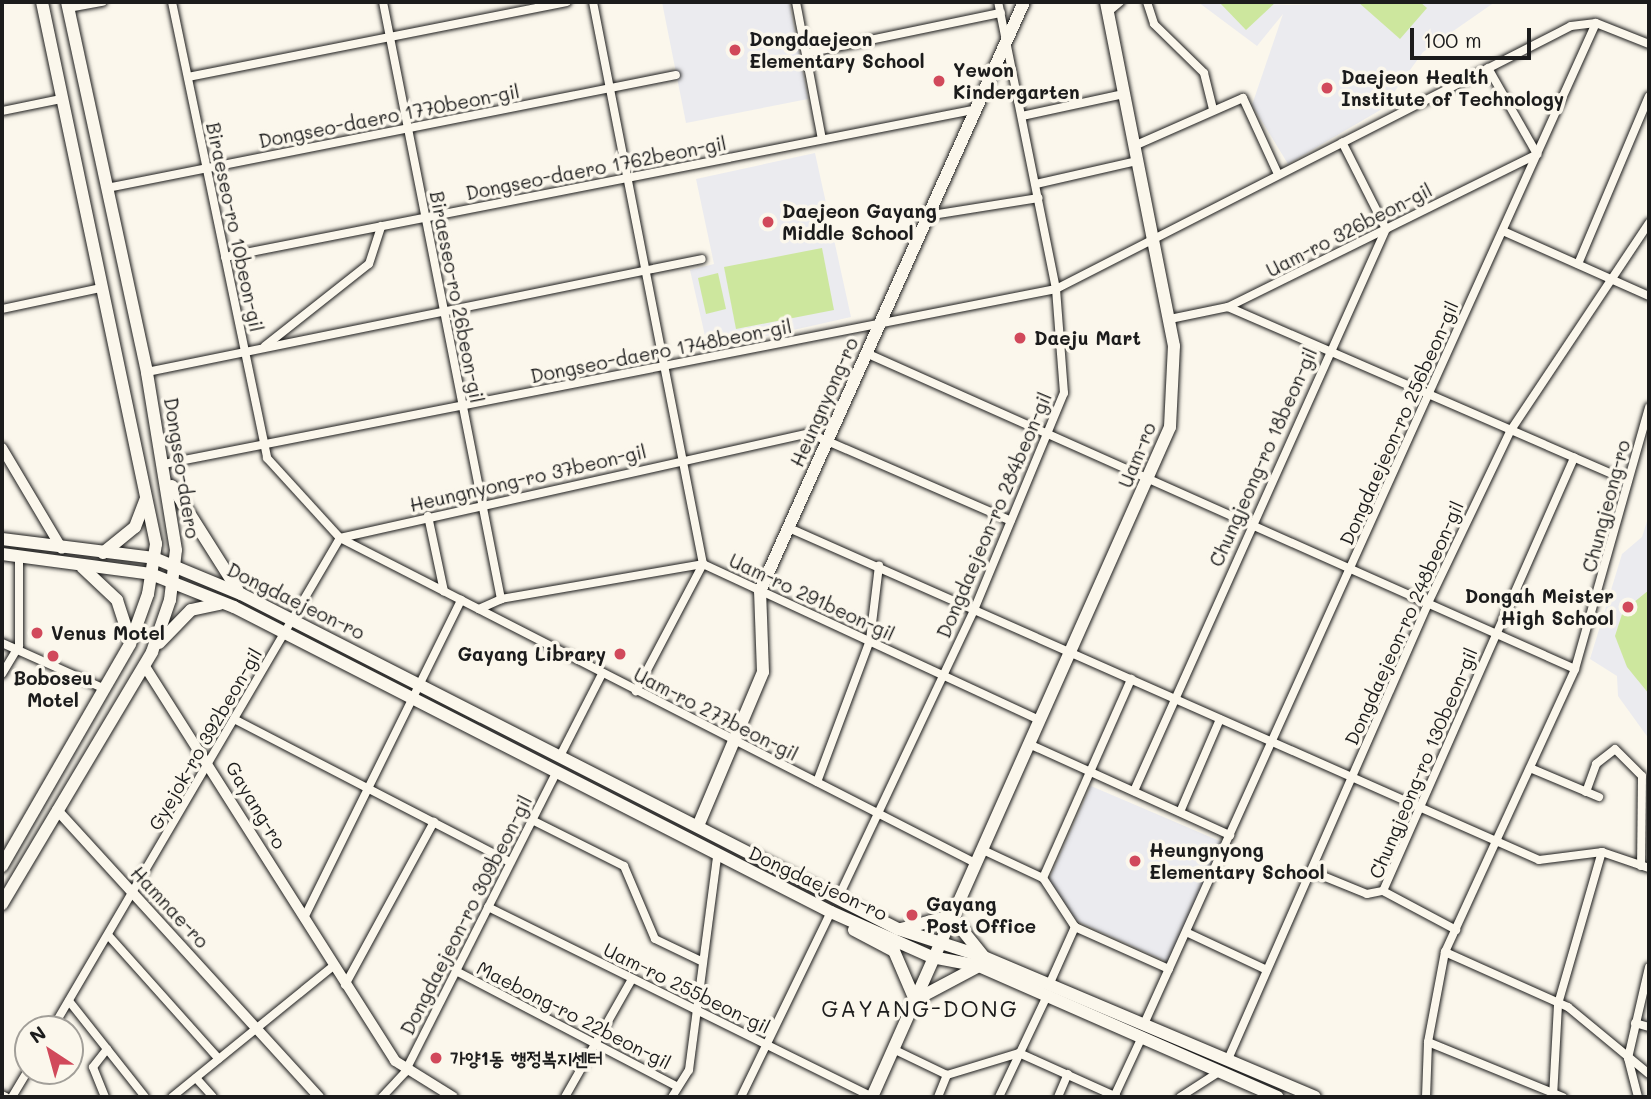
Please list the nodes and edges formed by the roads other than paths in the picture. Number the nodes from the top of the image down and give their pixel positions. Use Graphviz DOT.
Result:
graph roads {
  1 [pos="41,2"];
  2 [pos="102,2"];
  3 [pos="172,2"];
  4 [pos="383,2"];
  5 [pos="567,2"];
  6 [pos="593,2"];
  7 [pos="796,2"];
  8 [pos="998,2"];
  9 [pos="1024,2"];
  10 [pos="1120,2"];
  11 [pos="1147,2"];
  12 [pos="67,5"];
  13 [pos="1107,7"];
  14 [pos="1000,13"];
  15 [pos="1597,23"];
  16 [pos="390,37"];
  17 [pos="1007,40"];
  18 [pos="1649,44"];
  19 [pos="807,53"];
  20 [pos="1488,68"];
  21 [pos="676,75"];
  22 [pos="188,77"];
  23 [pos="610,88"];
  24 [pos="1124,94"];
  25 [pos="1649,96"];
  26 [pos="61,99"];
  27 [pos="1213,108"];
  28 [pos="973,110"];
  29 [pos="2,111"];
  30 [pos="1022,116"];
  31 [pos="408,128"];
  32 [pos="822,139"];
  33 [pos="1342,142"];
  34 [pos="1134,146"];
  35 [pos="1537,154"];
  36 [pos="1137,161"];
  37 [pos="207,168"];
  38 [pos="1278,174"];
  39 [pos="628,178"];
  40 [pos="1036,184"];
  41 [pos="107,188"];
  42 [pos="1039,198"];
  43 [pos="926,216"];
  44 [pos="426,217"];
  45 [pos="1649,223"];
  46 [pos="381,226"];
  47 [pos="1386,229"];
  48 [pos="1503,231"];
  49 [pos="1154,237"];
  50 [pos="225,257"];
  51 [pos="702,259"];
  52 [pos="1578,264"];
  53 [pos="646,271"];
  54 [pos="1611,279"];
  55 [pos="101,288"];
  56 [pos="1056,289"];
  57 [pos="1649,296"];
  58 [pos="1228,307"];
  59 [pos="2,309"];
  60 [pos="444,312"];
  61 [pos="1170,319"];
  62 [pos="880,325"];
  63 [pos="261,348"];
  64 [pos="1328,351"];
  65 [pos="245,352"];
  66 [pos="866,353"];
  67 [pos="665,366"];
  68 [pos="147,372"];
  69 [pos="1429,394"];
  70 [pos="463,405"];
  71 [pos="1649,407"];
  72 [pos="1511,430"];
  73 [pos="1049,435"];
  74 [pos="829,440"];
  75 [pos="264,444"];
  76 [pos="2,448"];
  77 [pos="1574,457"];
  78 [pos="267,458"];
  79 [pos="683,460"];
  80 [pos="165,468"];
  81 [pos="1149,478"];
  82 [pos="1628,481"];
  83 [pos="147,488"];
  84 [pos="482,503"];
  85 [pos="428,516"];
  86 [pos="1010,522"];
  87 [pos="1250,523"];
  88 [pos="789,528"];
  89 [pos="340,538"];
  90 [pos="2,539"];
  91 [pos="62,549"];
  92 [pos="101,553"];
  93 [pos="2,554"];
  94 [pos="19,556"];
  95 [pos="154,558"];
  96 [pos="74,564"];
  97 [pos="703,564"];
  98 [pos="174,566"];
  99 [pos="878,566"];
  100 [pos="1350,568"];
  101 [pos="151,574"];
  102 [pos="173,582"];
  103 [pos="444,591"];
  104 [pos="760,591"];
  105 [pos="241,594"];
  106 [pos="501,599"];
  107 [pos="461,600"];
  108 [pos="1427,603"];
  109 [pos="234,607"];
  110 [pos="479,609"];
  111 [pos="974,610"];
  112 [pos="294,619"];
  113 [pos="287,632"];
  114 [pos="1496,634"];
  115 [pos="870,640"];
  116 [pos="2,643"];
  117 [pos="130,644"];
  118 [pos="19,646"];
  119 [pos="152,652"];
  120 [pos="1071,652"];
  121 [pos="144,665"];
  122 [pos="1575,669"];
  123 [pos="2,674"];
  124 [pos="602,674"];
  125 [pos="942,674"];
  126 [pos="1131,679"];
  127 [pos="419,686"];
  128 [pos="105,689"];
  129 [pos="636,691"];
  130 [pos="1174,698"];
  131 [pos="413,699"];
  132 [pos="234,719"];
  133 [pos="1220,719"];
  134 [pos="1039,720"];
  135 [pos="736,741"];
  136 [pos="1272,742"];
  137 [pos="1029,744"];
  138 [pos="560,756"];
  139 [pos="211,762"];
  140 [pos="1530,768"];
  141 [pos="1091,771"];
  142 [pos="556,773"];
  143 [pos="1352,778"];
  144 [pos="817,782"];
  145 [pos="365,788"];
  146 [pos="1134,791"];
  147 [pos="1586,792"];
  148 [pos="1599,797"];
  149 [pos="1420,808"];
  150 [pos="57,810"];
  151 [pos="1180,812"];
  152 [pos="878,814"];
  153 [pos="531,820"];
  154 [pos="434,822"];
  155 [pos="698,826"];
  156 [pos="1230,835"];
  157 [pos="1497,842"];
  158 [pos="981,849"];
  159 [pos="1602,852"];
  160 [pos="717,856"];
  161 [pos="510,862"];
  162 [pos="975,863"];
  163 [pos="2,866"];
  164 [pos="1645,867"];
  165 [pos="1312,872"];
  166 [pos="1043,878"];
  167 [pos="1383,891"];
  168 [pos="133,893"];
  169 [pos="838,898"];
  170 [pos="2,904"];
  171 [pos="488,907"];
  172 [pos="837,914"];
  173 [pos="951,916"];
  174 [pos="304,918"];
  175 [pos="1075,927"];
  176 [pos="898,929"];
  177 [pos="1456,930"];
  178 [pos="1186,932"];
  179 [pos="108,935"];
  180 [pos="935,951"];
  181 [pos="1445,952"];
  182 [pos="703,962"];
  183 [pos="982,962"];
  184 [pos="333,966"];
  185 [pos="1649,967"];
  186 [pos="1169,969"];
  187 [pos="1267,970"];
  188 [pos="456,971"];
  189 [pos="632,979"];
  190 [pos="345,985"];
  191 [pos="1048,990"];
  192 [pos="915,1000"];
  193 [pos="69,1001"];
  194 [pos="1558,1004"];
  195 [pos="699,1011"];
  196 [pos="60,1015"];
  197 [pos="1635,1023"];
  198 [pos="1649,1027"];
  199 [pos="258,1028"];
  200 [pos="1143,1031"];
  201 [pos="1427,1042"];
  202 [pos="764,1043"];
  203 [pos="596,1044"];
  204 [pos="107,1049"];
  205 [pos="893,1049"];
  206 [pos="1019,1053"];
  207 [pos="1229,1057"];
  208 [pos="1628,1058"];
  209 [pos="219,1059"];
  210 [pos="405,1072"];
  211 [pos="1219,1072"];
  212 [pos="1068,1074"];
  213 [pos="1649,1074"];
  214 [pos="947,1075"];
  215 [pos="196,1078"];
  216 [pos="678,1087"];
  217 [pos="1553,1095"];
  218 [pos="104,1097"];
  219 [pos="145,1097"];
  220 [pos="172,1097"];
  221 [pos="213,1097"];
  222 [pos="319,1097"];
  223 [pos="382,1097"];
  224 [pos="453,1097"];
  225 [pos="565,1097"];
  226 [pos="672,1097"];
  227 [pos="741,1097"];
  228 [pos="872,1097"];
  229 [pos="938,1097"];
  230 [pos="999,1097"];
  231 [pos="1058,1097"];
  232 [pos="1115,1097"];
  233 [pos="1180,1097"];
  234 [pos="1278,1097"];
  235 [pos="1315,1097"];
  236 [pos="1426,1097"];
  237 [pos="1563,1097"];
  238 [pos="1639,1097"];
  1 -- 26 [label="main road, Dongseo-daero"];
  2 -- 12 [label="street"];
  3 -- 22 [label="street, Biraeseo-ro 10beon-gil"];
  4 -- 16 [label="street, Biraeseo-ro 26beon-gil"];
  5 -- 16 [label="street"];
  6 -- 23 [label="street"];
  7 -- 19 [label="street"];
  8 -- 14 [label="street, Dongdaejeon-ro 284beon-gil"];
  9 -- 17 [label="main road, Heungnyong-ro"];
  10 -- 13 [label="street, Uam-ro"];
  11 -- 27 [label="street"];
  12 -- 41 [label="main road, Dongseo-daero"];
  13 -- 24 [label="main road, Uam-ro"];
  14 -- 17 [label="street, Dongdaejeon-ro 284beon-gil"];
  14 -- 19 [label="street"];
  15 -- 18 [label="street"];
  15 -- 20 [label="street"];
  15 -- 35 [label="street, Dongdaejeon-ro 256beon-gil"];
  16 -- 22 [label="street"];
  16 -- 31 [label="street, Biraeseo-ro 26beon-gil"];
  17 -- 28 [label="main road, Heungnyong-ro"];
  17 -- 30 [label="street, Dongdaejeon-ro 284beon-gil"];
  19 -- 32 [label="street"];
  20 -- 33 [label="street"];
  20 -- 35 [label="street"];
  21 -- 23 [label="street, Dongseo-daero 1770beon-gil"];
  22 -- 37 [label="street, Biraeseo-ro 10beon-gil"];
  23 -- 31 [label="street, Dongseo-daero 1770beon-gil"];
  23 -- 39 [label="street"];
  24 -- 30 [label="street"];
  24 -- 34 [label="main road, Uam-ro"];
  25 -- 52 [label="street"];
  26 -- 29 [label="street"];
  26 -- 55 [label="main road, Dongseo-daero"];
  27 -- 34 [label="street"];
  27 -- 38 [label="street"];
  28 -- 32 [label="street, Dongseo-daero 1762beon-gil"];
  28 -- 43 [label="main road, Heungnyong-ro"];
  30 -- 40 [label="street, Dongdaejeon-ro 284beon-gil"];
  31 -- 37 [label="street, Dongseo-daero 1770beon-gil"];
  31 -- 44 [label="street, Biraeseo-ro 26beon-gil"];
  32 -- 39 [label="street, Dongseo-daero 1762beon-gil"];
  33 -- 38 [label="street"];
  33 -- 47 [label="street"];
  34 -- 36 [label="main road, Uam-ro"];
  35 -- 47 [label="street, Uam-ro 326beon-gil"];
  35 -- 48 [label="street, Dongdaejeon-ro 256beon-gil"];
  36 -- 40 [label="street"];
  36 -- 49 [label="main road, Uam-ro"];
  37 -- 41 [label="street, Dongseo-daero 1770beon-gil"];
  37 -- 50 [label="street, Biraeseo-ro 10beon-gil"];
  38 -- 49 [label="street"];
  39 -- 44 [label="street, Dongseo-daero 1762beon-gil"];
  39 -- 53 [label="street"];
  40 -- 42 [label="street, Dongdaejeon-ro 284beon-gil"];
  41 -- 68 [label="main road, Dongseo-daero"];
  42 -- 43 [label="street"];
  42 -- 56 [label="street, Dongdaejeon-ro 284beon-gil"];
  43 -- 62 [label="main road, Heungnyong-ro"];
  44 -- 46 [label="street, Dongseo-daero 1762beon-gil"];
  44 -- 60 [label="street, Biraeseo-ro 26beon-gil"];
  45 -- 54 [label="street, Dongdaejeon-ro 248beon-gil"];
  46 -- 50 [label="street, Dongseo-daero 1762beon-gil"];
  46 -- 63 [label="street"];
  47 -- 58 [label="street, Uam-ro 326beon-gil"];
  47 -- 64 [label="street, Chungjeong-ro 18beon-gil"];
  48 -- 52 [label="street"];
  48 -- 69 [label="street, Dongdaejeon-ro 256beon-gil"];
  49 -- 56 [label="street, Dongseo-daero 1748beon-gil"];
  49 -- 61 [label="main road, Uam-ro"];
  50 -- 65 [label="street, Biraeseo-ro 10beon-gil"];
  51 -- 53 [label="street"];
  52 -- 54 [label="street"];
  53 -- 60 [label="street"];
  53 -- 67 [label="street"];
  54 -- 57 [label="street"];
  54 -- 72 [label="street, Dongdaejeon-ro 248beon-gil"];
  55 -- 59 [label="street"];
  55 -- 83 [label="main road, Dongseo-daero"];
  56 -- 62 [label="street, Dongseo-daero 1748beon-gil"];
  56 -- 73 [label="street, Dongdaejeon-ro 284beon-gil"];
  58 -- 61 [label="street, Uam-ro 326beon-gil"];
  58 -- 64 [label="street"];
  60 -- 63 [label="street"];
  60 -- 70 [label="street, Biraeseo-ro 26beon-gil"];
  61 -- 81 [label="main road, Uam-ro"];
  62 -- 66 [label="main road, Heungnyong-ro"];
  62 -- 67 [label="street, Dongseo-daero 1748beon-gil"];
  63 -- 65 [label="street"];
  64 -- 69 [label="street"];
  64 -- 87 [label="street, Chungjeong-ro 18beon-gil"];
  65 -- 68 [label="street"];
  65 -- 75 [label="street, Biraeseo-ro 10beon-gil"];
  66 -- 73 [label="street"];
  66 -- 74 [label="main road, Heungnyong-ro"];
  67 -- 70 [label="street, Dongseo-daero 1748beon-gil"];
  67 -- 79 [label="street"];
  68 -- 80 [label="main road, Dongseo-daero"];
  69 -- 72 [label="street"];
  69 -- 100 [label="street, Dongdaejeon-ro 256beon-gil"];
  70 -- 75 [label="street, Dongseo-daero 1748beon-gil"];
  70 -- 84 [label="street, Biraeseo-ro 26beon-gil"];
  71 -- 82 [label="street, Chungjeong-ro"];
  72 -- 77 [label="street"];
  72 -- 108 [label="street, Dongdaejeon-ro 248beon-gil"];
  73 -- 81 [label="street"];
  73 -- 86 [label="street, Dongdaejeon-ro 284beon-gil"];
  74 -- 79 [label="street, Heungnyong-ro 37beon-gil"];
  74 -- 86 [label="street, Heungnyong-ro 37beon-gil"];
  74 -- 88 [label="main road, Heungnyong-ro"];
  75 -- 78 [label="street, Biraeseo-ro 10beon-gil"];
  75 -- 80 [label="street, Dongseo-daero 1748beon-gil"];
  76 -- 91 [label="street"];
  77 -- 82 [label="street"];
  77 -- 114 [label="street, Chungjeong-ro 130beon-gil"];
  78 -- 89 [label="street, Uam-ro 277beon-gil"];
  79 -- 84 [label="street, Heungnyong-ro 37beon-gil"];
  79 -- 97 [label="street"];
  80 -- 98 [label="main road, Dongseo-daero"];
  80 -- 105 [label="main road"];
  81 -- 87 [label="street"];
  81 -- 120 [label="main road, Uam-ro"];
  82 -- 122 [label="street, Chungjeong-ro"];
  83 -- 92 [label="main road"];
  83 -- 95 [label="main road, Dongseo-daero"];
  84 -- 85 [label="street, Heungnyong-ro 37beon-gil"];
  84 -- 106 [label="street, Biraeseo-ro 26beon-gil"];
  85 -- 89 [label="street, Heungnyong-ro 37beon-gil"];
  85 -- 103 [label="street"];
  86 -- 111 [label="street, Dongdaejeon-ro 284beon-gil"];
  87 -- 100 [label="street"];
  87 -- 130 [label="street, Chungjeong-ro 18beon-gil"];
  88 -- 99 [label="street"];
  88 -- 104 [label="main road, Heungnyong-ro"];
  89 -- 103 [label="street, Uam-ro 277beon-gil"];
  89 -- 112 [label="street"];
  90 -- 91 [label="main road, Dongdaejeon-ro"];
  91 -- 92 [label="main road, Dongdaejeon-ro"];
  92 -- 95 [label="main road, Dongdaejeon-ro"];
  93 -- 94 [label="main road, Dongdaejeon-ro"];
  94 -- 96 [label="main road, Dongdaejeon-ro"];
  94 -- 118 [label="street"];
  95 -- 98 [label="main road, Dongdaejeon-ro"];
  95 -- 101 [label="main road, Dongseo-daero"];
  96 -- 101 [label="main road, Dongdaejeon-ro"];
  96 -- 117 [label="main road"];
  97 -- 104 [label="street, Uam-ro 291beon-gil"];
  97 -- 106 [label="street, Uam-ro 291beon-gil"];
  97 -- 129 [label="street"];
  98 -- 102 [label="main road, Dongseo-daero"];
  98 -- 105 [label="main road, Dongdaejeon-ro"];
  99 -- 111 [label="street"];
  99 -- 115 [label="street"];
  100 -- 108 [label="street"];
  100 -- 136 [label="street, Dongdaejeon-ro 256beon-gil"];
  101 -- 102 [label="main road, Dongdaejeon-ro"];
  101 -- 117 [label="main road, Dongseo-daero"];
  102 -- 109 [label="main road, Dongdaejeon-ro"];
  102 -- 119 [label="main road, Dongseo-daero"];
  103 -- 107 [label="street, Uam-ro 277beon-gil"];
  104 -- 115 [label="street, Uam-ro 291beon-gil"];
  104 -- 135 [label="main road, Heungnyong-ro"];
  105 -- 112 [label="main road, Dongdaejeon-ro"];
  106 -- 110 [label="street, Uam-ro 291beon-gil"];
  107 -- 110 [label="street, Uam-ro 277beon-gil"];
  107 -- 127 [label="street"];
  108 -- 114 [label="street"];
  108 -- 143 [label="street, Dongdaejeon-ro 248beon-gil"];
  109 -- 113 [label="main road, Dongdaejeon-ro"];
  109 -- 119 [label="main road"];
  110 -- 124 [label="street, Uam-ro 277beon-gil"];
  111 -- 120 [label="street"];
  111 -- 125 [label="street, Dongdaejeon-ro 284beon-gil"];
  112 -- 113 [label="street"];
  112 -- 127 [label="main road, Dongdaejeon-ro"];
  113 -- 131 [label="main road, Dongdaejeon-ro"];
  113 -- 132 [label="street, Gyejok-ro 392beon-gil"];
  114 -- 122 [label="street"];
  114 -- 149 [label="street, Chungjeong-ro 130beon-gil"];
  115 -- 125 [label="street, Uam-ro 291beon-gil"];
  115 -- 144 [label="street"];
  116 -- 118 [label="street"];
  117 -- 128 [label="main road, Dongseo-daero"];
  118 -- 123 [label="street"];
  118 -- 128 [label="street"];
  119 -- 121 [label="main road, Dongseo-daero"];
  120 -- 126 [label="street"];
  120 -- 134 [label="main road, Uam-ro"];
  121 -- 139 [label="street, Gayang-ro"];
  121 -- 150 [label="main road, Dongseo-daero"];
  122 -- 140 [label="street, Chungjeong-ro"];
  124 -- 129 [label="street, Uam-ro 277beon-gil"];
  124 -- 138 [label="street"];
  125 -- 134 [label="street, Uam-ro 291beon-gil"];
  125 -- 152 [label="street, Dongdaejeon-ro 284beon-gil"];
  126 -- 130 [label="street"];
  126 -- 141 [label="street"];
  127 -- 131 [label="street"];
  127 -- 138 [label="main road, Dongdaejeon-ro"];
  128 -- 163 [label="main road, Dongseo-daero"];
  129 -- 135 [label="street, Uam-ro 277beon-gil"];
  130 -- 133 [label="street"];
  130 -- 146 [label="street, Chungjeong-ro 18beon-gil"];
  131 -- 142 [label="main road, Dongdaejeon-ro"];
  131 -- 145 [label="street"];
  132 -- 139 [label="street, Gyejok-ro 392beon-gil"];
  132 -- 145 [label="street"];
  133 -- 136 [label="street"];
  133 -- 151 [label="street"];
  134 -- 137 [label="main road, Uam-ro"];
  135 -- 144 [label="street, Uam-ro 277beon-gil"];
  135 -- 155 [label="main road, Heungnyong-ro"];
  136 -- 143 [label="street"];
  136 -- 156 [label="street, Dongdaejeon-ro 256beon-gil"];
  137 -- 141 [label="street"];
  137 -- 158 [label="main road, Uam-ro"];
  138 -- 155 [label="main road, Dongdaejeon-ro"];
  139 -- 168 [label="street, Gyejok-ro 392beon-gil"];
  139 -- 174 [label="street, Gayang-ro"];
  140 -- 147 [label="street"];
  140 -- 157 [label="street, Chungjeong-ro"];
  141 -- 146 [label="street"];
  141 -- 166 [label="street"];
  142 -- 153 [label="street, Dongdaejeon-ro 309beon-gil"];
  142 -- 160 [label="main road, Dongdaejeon-ro"];
  143 -- 149 [label="street"];
  143 -- 165 [label="street, Dongdaejeon-ro 248beon-gil"];
  144 -- 152 [label="street, Uam-ro 277beon-gil"];
  145 -- 154 [label="street"];
  145 -- 174 [label="street"];
  146 -- 151 [label="street"];
  147 -- 148 [label="street"];
  147 -- 164 [label="street"];
  149 -- 157 [label="street"];
  149 -- 167 [label="street, Chungjeong-ro 130beon-gil"];
  150 -- 168 [label="street, Hamnae-ro"];
  150 -- 170 [label="main road, Dongseo-daero"];
  151 -- 156 [label="street"];
  152 -- 162 [label="street, Uam-ro 277beon-gil"];
  152 -- 169 [label="street, Dongdaejeon-ro 284beon-gil"];
  153 -- 161 [label="street, Dongdaejeon-ro 309beon-gil"];
  153 -- 182 [label="street"];
  154 -- 161 [label="street"];
  154 -- 190 [label="street"];
  155 -- 169 [label="main road, Dongdaejeon-ro"];
  156 -- 178 [label="street, Dongdaejeon-ro 256beon-gil"];
  157 -- 159 [label="street"];
  157 -- 177 [label="street, Chungjeong-ro"];
  158 -- 162 [label="main road, Uam-ro"];
  158 -- 166 [label="street"];
  159 -- 164 [label="street"];
  159 -- 194 [label="street"];
  160 -- 172 [label="main road, Dongdaejeon-ro"];
  160 -- 182 [label="street"];
  161 -- 171 [label="street, Dongdaejeon-ro 309beon-gil"];
  162 -- 173 [label="main road, Uam-ro"];
  165 -- 167 [label="street"];
  165 -- 187 [label="street, Dongdaejeon-ro 248beon-gil"];
  166 -- 175 [label="street"];
  167 -- 177 [label="street, Chungjeong-ro 130beon-gil"];
  168 -- 179 [label="street, Gyejok-ro 392beon-gil"];
  168 -- 199 [label="street, Hamnae-ro"];
  169 -- 176 [label="main road, Dongdaejeon-ro"];
  171 -- 188 [label="street, Dongdaejeon-ro 309beon-gil"];
  171 -- 189 [label="street, Uam-ro 255beon-gil"];
  172 -- 180 [label="main road, Dongdaejeon-ro"];
  172 -- 192 [label="main road"];
  172 -- 202 [label="street"];
  173 -- 176 [label="main road"];
  173 -- 180 [label="main road, Uam-ro"];
  173 -- 183 [label="main road"];
  174 -- 184 [label="street, Gayang-ro"];
  175 -- 186 [label="street"];
  175 -- 191 [label="street"];
  176 -- 180 [label="main road, Dongdaejeon-ro"];
  177 -- 181 [label="street, Chungjeong-ro"];
  178 -- 186 [label="street, Dongdaejeon-ro 256beon-gil"];
  178 -- 187 [label="street"];
  179 -- 193 [label="street, Gyejok-ro 392beon-gil"];
  179 -- 209 [label="street"];
  180 -- 183 [label="main road, Dongdaejeon-ro"];
  180 -- 192 [label="main road, Uam-ro"];
  181 -- 194 [label="street"];
  181 -- 201 [label="street, Chungjeong-ro"];
  182 -- 195 [label="street"];
  183 -- 191 [label="main road, Dongdaejeon-ro"];
  183 -- 192 [label="main road"];
  184 -- 190 [label="street, Gayang-ro"];
  184 -- 199 [label="street"];
  185 -- 197 [label="street"];
  186 -- 200 [label="street, Dongdaejeon-ro 256beon-gil"];
  187 -- 207 [label="street, Dongdaejeon-ro 248beon-gil"];
  188 -- 203 [label="street, Maebong-ro 22beon-gil"];
  188 -- 210 [label="street, Dongdaejeon-ro 309beon-gil"];
  189 -- 195 [label="street, Uam-ro 255beon-gil"];
  189 -- 203 [label="street"];
  190 -- 210 [label="street, Gayang-ro"];
  191 -- 200 [label="main road, Dongdaejeon-ro"];
  191 -- 206 [label="street"];
  192 -- 205 [label="main road, Uam-ro"];
  193 -- 196 [label="street, Gyejok-ro 392beon-gil"];
  193 -- 204 [label="street"];
  194 -- 208 [label="street"];
  194 -- 217 [label="street"];
  195 -- 202 [label="street, Uam-ro 255beon-gil"];
  195 -- 216 [label="street"];
  197 -- 198 [label="street"];
  197 -- 208 [label="street"];
  199 -- 209 [label="street"];
  199 -- 222 [label="street, Hamnae-ro"];
  200 -- 207 [label="main road, Dongdaejeon-ro"];
  200 -- 211 [label="main road, Dongdaejeon-ro"];
  200 -- 232 [label="street, Dongdaejeon-ro 256beon-gil"];
  201 -- 217 [label="street"];
  201 -- 236 [label="street, Chungjeong-ro"];
  202 -- 227 [label="street"];
  202 -- 228 [label="street, Uam-ro 255beon-gil"];
  203 -- 216 [label="street, Maebong-ro 22beon-gil"];
  203 -- 225 [label="street"];
  204 -- 218 [label="street"];
  204 -- 219 [label="street"];
  205 -- 214 [label="street"];
  205 -- 228 [label="main road, Uam-ro"];
  206 -- 212 [label="street"];
  206 -- 214 [label="street"];
  206 -- 230 [label="street"];
  207 -- 235 [label="main road, Dongdaejeon-ro"];
  208 -- 213 [label="street"];
  208 -- 238 [label="street"];
  209 -- 215 [label="street"];
  210 -- 223 [label="street, Dongdaejeon-ro 309beon-gil"];
  210 -- 224 [label="street, Gayang-ro"];
  211 -- 233 [label="street"];
  211 -- 234 [label="main road, Dongdaejeon-ro"];
  212 -- 231 [label="street"];
  212 -- 232 [label="street"];
  214 -- 229 [label="street"];
  215 -- 220 [label="street"];
  215 -- 221 [label="street"];
  216 -- 226 [label="street"];
  217 -- 237 [label="street"];
}
